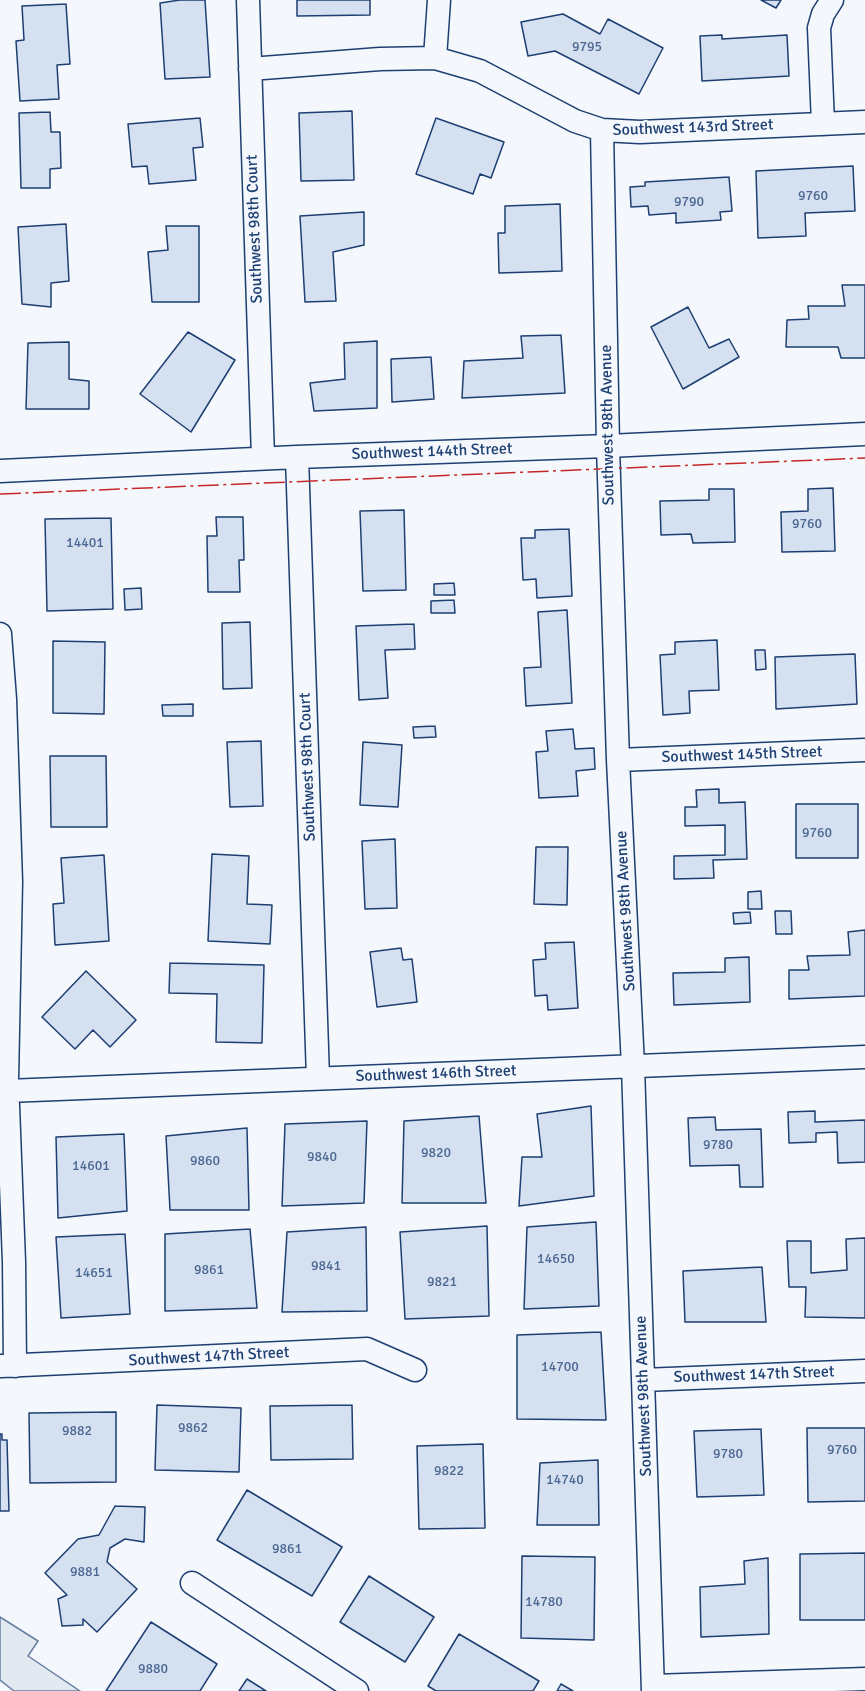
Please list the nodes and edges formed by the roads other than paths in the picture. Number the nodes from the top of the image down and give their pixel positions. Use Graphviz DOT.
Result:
graph roads {
  1 [pos="248,0"];
  2 [pos="439,0"];
  3 [pos="832,0"];
  4 [pos="435,58"];
  5 [pos="250,69"];
  6 [pos="865,122"];
  7 [pos="823,124"];
  8 [pos="602,130"];
  9 [pos="865,434"];
  10 [pos="608,446"];
  11 [pos="297,457"];
  12 [pos="263,458"];
  13 [pos="0,471"];
  14 [pos="0,634"];
  15 [pos="2,699"];
  16 [pos="865,750"];
  17 [pos="618,760"];
  18 [pos="5,975"];
  19 [pos="865,1057"];
  20 [pos="633,1066"];
  21 [pos="318,1078"];
  22 [pos="7,1091"];
  23 [pos="8,1366"];
  24 [pos="415,1370"];
  25 [pos="865,1371"];
  26 [pos="643,1380"];
  27 [pos="192,1583"];
  28 [pos="865,1679"];
  29 [pos="653,1689"];
  30 [pos="357,1691"];
  1 -- 5 [label="street, Southwest 98th Court"];
  2 -- 4 [label="street"];
  3 -- 7 [label="street"];
  4 -- 5 [label="street, Southwest 143rd Street"];
  4 -- 8 [label="street, Southwest 143rd Street"];
  5 -- 12 [label="street, Southwest 98th Court"];
  6 -- 7 [label="street, Southwest 143rd Street"];
  7 -- 8 [label="street, Southwest 143rd Street"];
  8 -- 10 [label="street, Southwest 98th Avenue"];
  9 -- 10 [label="street, Southwest 144th Street"];
  10 -- 11 [label="street, Southwest 144th Street"];
  10 -- 17 [label="street, Southwest 98th Avenue"];
  11 -- 12 [label="street, Southwest 144th Street"];
  11 -- 21 [label="street, Southwest 98th Court"];
  12 -- 13 [label="street, Southwest 144th Street"];
  14 -- 15 [label="street"];
  15 -- 18 [label="street"];
  16 -- 17 [label="street, Southwest 145th Street"];
  17 -- 20 [label="street, Southwest 98th Avenue"];
  18 -- 22 [label="street"];
  19 -- 20 [label="street, Southwest 146th Street"];
  20 -- 21 [label="street, Southwest 146th Street"];
  20 -- 26 [label="street, Southwest 98th Avenue"];
  21 -- 22 [label="street, Southwest 146th Street"];
  22 -- 23 [label="street"];
  23 -- 24 [label="street, Southwest 147th Street"];
  25 -- 26 [label="street, Southwest 147th Street"];
  26 -- 29 [label="street, Southwest 98th Avenue"];
  27 -- 30 [label="street"];
  28 -- 29 [label="street"];
}
